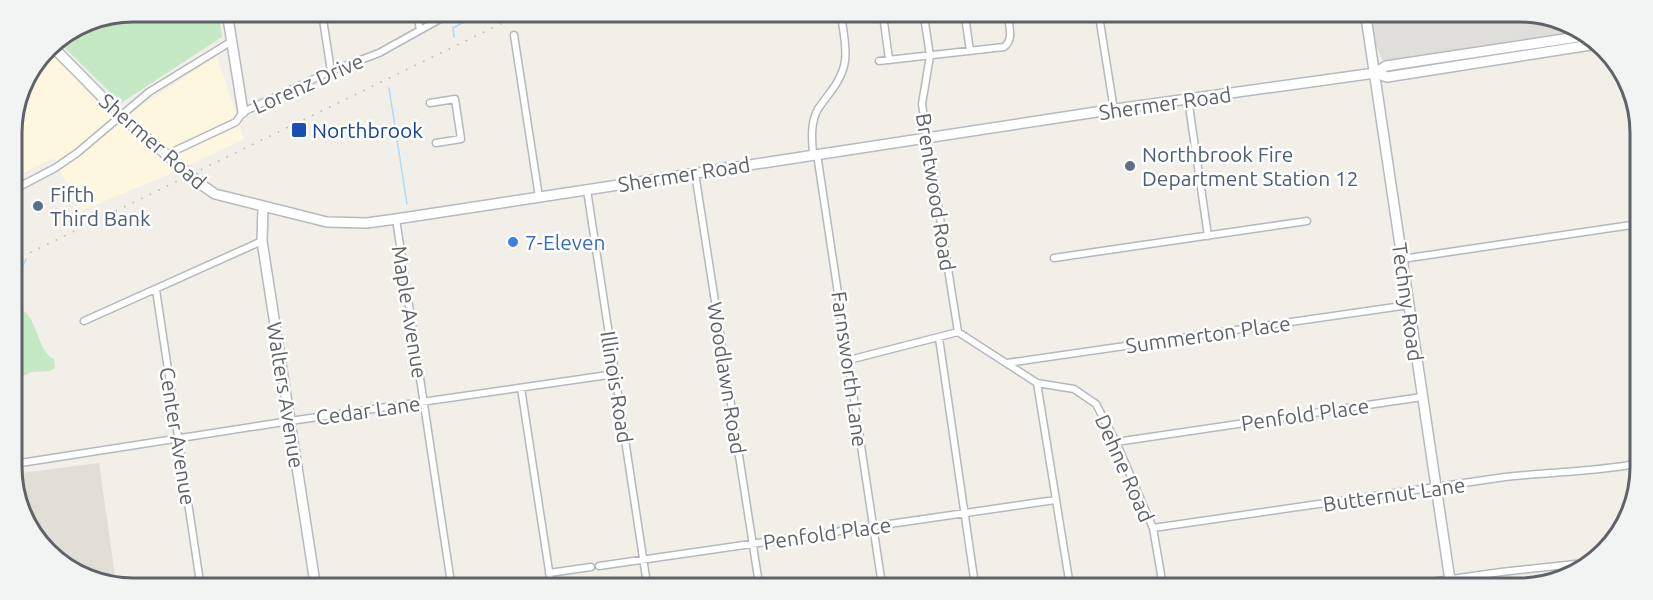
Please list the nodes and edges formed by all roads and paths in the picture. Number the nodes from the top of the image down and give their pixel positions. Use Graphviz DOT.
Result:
graph roads {
  1 [pos="229,22"];
  2 [pos="323,22"];
  3 [pos="419,22"];
  4 [pos="435,22"];
  5 [pos="842,22"];
  6 [pos="884,22"];
  7 [pos="925,22"];
  8 [pos="966,22"];
  9 [pos="1009,22"];
  10 [pos="1101,22"];
  11 [pos="1367,22"];
  12 [pos="420,30"];
  13 [pos="514,35"];
  14 [pos="1575,37"];
  15 [pos="232,41"];
  16 [pos="1588,46"];
  17 [pos="970,51"];
  18 [pos="58,52"];
  19 [pos="930,56"];
  20 [pos="890,59"];
  21 [pos="879,61"];
  22 [pos="331,71"];
  23 [pos="1375,73"];
  24 [pos="1188,99"];
  25 [pos="430,103"];
  26 [pos="1113,110"];
  27 [pos="243,112"];
  28 [pos="121,116"];
  29 [pos="929,139"];
  30 [pos="436,143"];
  31 [pos="168,154"];
  32 [pos="815,154"];
  33 [pos="695,172"];
  34 [pos="23,185"];
  35 [pos="587,190"];
  36 [pos="539,197"];
  37 [pos="263,207"];
  38 [pos="396,219"];
  39 [pos="1307,221"];
  40 [pos="1630,225"];
  41 [pos="1208,236"];
  42 [pos="262,241"];
  43 [pos="1054,258"];
  44 [pos="1402,259"];
  45 [pos="156,290"];
  46 [pos="1409,305"];
  47 [pos="84,321"];
  48 [pos="958,332"];
  49 [pos="939,338"];
  50 [pos="849,360"];
  51 [pos="1006,363"];
  52 [pos="615,374"];
  53 [pos="1037,383"];
  54 [pos="521,388"];
  55 [pos="1422,397"];
  56 [pos="424,402"];
  57 [pos="290,421"];
  58 [pos="177,438"];
  59 [pos="1116,442"];
  60 [pos="22,463"];
  61 [pos="1630,465"];
  62 [pos="1436,488"];
  63 [pos="1055,500"];
  64 [pos="964,513"];
  65 [pos="873,526"];
  66 [pos="1153,528"];
  67 [pos="753,543"];
  68 [pos="643,560"];
  69 [pos="599,566"];
  70 [pos="1570,566"];
  71 [pos="591,567"];
  72 [pos="549,573"];
  73 [pos="881,577"];
  74 [pos="974,577"];
  75 [pos="1068,577"];
  76 [pos="1161,577"];
  77 [pos="1449,577"];
  78 [pos="1491,577"];
  79 [pos="199,578"];
  80 [pos="314,578"];
  81 [pos="451,578"];
  82 [pos="550,578"];
  83 [pos="646,578"];
  84 [pos="758,578"];
  1 -- 15 [label="main road"];
  2 -- 22 [label="street"];
  3 -- 12 [label="street"];
  4 -- 12 [label="street, Lorenz Drive"];
  5 -- 32 [label="street, Farnsworth Lane"];
  6 -- 20 [label="street"];
  7 -- 19 [label="street, Brentwood Road"];
  8 -- 17 [label="street"];
  9 -- 17 [label="street"];
  10 -- 26 [label="street"];
  11 -- 23 [label="main road, Techny Road"];
  12 -- 22 [label="street, Lorenz Drive"];
  13 -- 36 [label="street"];
  14 -- 23 [label="main road, Shermer Road"];
  15 -- 27 [label="main road"];
  15 -- 28 [label="street"];
  16 -- 23 [label="main road, Shermer Road"];
  17 -- 19 [label="street"];
  18 -- 28 [label="main road, Shermer Road"];
  19 -- 20 [label="street"];
  19 -- 29 [label="street, Brentwood Road"];
  20 -- 21 [label="street"];
  22 -- 27 [label="street, Lorenz Drive"];
  23 -- 24 [label="main road, Shermer Road"];
  23 -- 44 [label="main road, Techny Road"];
  24 -- 26 [label="main road, Shermer Road"];
  24 -- 41 [label="street"];
  25 -- 30 [label="street"];
  26 -- 29 [label="main road, Shermer Road"];
  27 -- 31 [label="street, Lorenz Drive"];
  28 -- 31 [label="main road, Shermer Road"];
  28 -- 34 [label="street"];
  29 -- 32 [label="main road, Shermer Road"];
  29 -- 48 [label="street, Brentwood Road"];
  31 -- 37 [label="main road, Shermer Road"];
  32 -- 33 [label="main road, Shermer Road"];
  32 -- 50 [label="street, Farnsworth Lane"];
  33 -- 35 [label="main road, Shermer Road"];
  33 -- 67 [label="street, Woodlawn Road"];
  35 -- 36 [label="main road, Shermer Road"];
  35 -- 52 [label="street, Illinois Road"];
  36 -- 38 [label="main road, Shermer Road"];
  37 -- 38 [label="main road, Shermer Road"];
  37 -- 42 [label="main road, Walters Avenue"];
  38 -- 56 [label="street, Maple Avenue"];
  39 -- 41 [label="street"];
  40 -- 44 [label="street"];
  41 -- 43 [label="street"];
  42 -- 45 [label="street"];
  42 -- 57 [label="main road, Walters Avenue"];
  44 -- 46 [label="main road, Techny Road"];
  45 -- 47 [label="street"];
  45 -- 58 [label="street, Center Avenue"];
  46 -- 51 [label="street, Summerton Place"];
  46 -- 55 [label="main road, Techny Road"];
  48 -- 49 [label="street"];
  48 -- 51 [label="street, Dehne Road"];
  49 -- 50 [label="street"];
  49 -- 64 [label="street"];
  50 -- 65 [label="street, Farnsworth Lane"];
  51 -- 53 [label="street, Dehne Road"];
  52 -- 54 [label="street, Cedar Lane"];
  52 -- 68 [label="street, Illinois Road"];
  53 -- 59 [label="street, Dehne Road"];
  53 -- 63 [label="street"];
  54 -- 56 [label="street, Cedar Lane"];
  54 -- 72 [label="street"];
  55 -- 59 [label="street, Penfold Place"];
  55 -- 62 [label="main road, Techny Road"];
  56 -- 57 [label="street, Cedar Lane"];
  56 -- 81 [label="street, Maple Avenue"];
  57 -- 58 [label="street, Cedar Lane"];
  57 -- 80 [label="main road, Walters Avenue"];
  58 -- 60 [label="street, Cedar Lane"];
  58 -- 79 [label="street, Center Avenue"];
  59 -- 66 [label="street, Dehne Road"];
  61 -- 62 [label="street, Butternut Lane"];
  62 -- 66 [label="street, Butternut Lane"];
  62 -- 77 [label="main road, Techny Road"];
  63 -- 64 [label="street, Penfold Place"];
  63 -- 75 [label="street"];
  64 -- 65 [label="street, Penfold Place"];
  64 -- 74 [label="street"];
  65 -- 67 [label="street, Penfold Place"];
  65 -- 73 [label="street, Farnsworth Lane"];
  66 -- 76 [label="street, Dehne Road"];
  67 -- 68 [label="street, Penfold Place"];
  67 -- 84 [label="street, Woodlawn Road"];
  68 -- 69 [label="street, Penfold Place"];
  68 -- 83 [label="street, Illinois Road"];
  70 -- 78 [label="street"];
  71 -- 72 [label="street"];
  72 -- 82 [label="street"];
}
